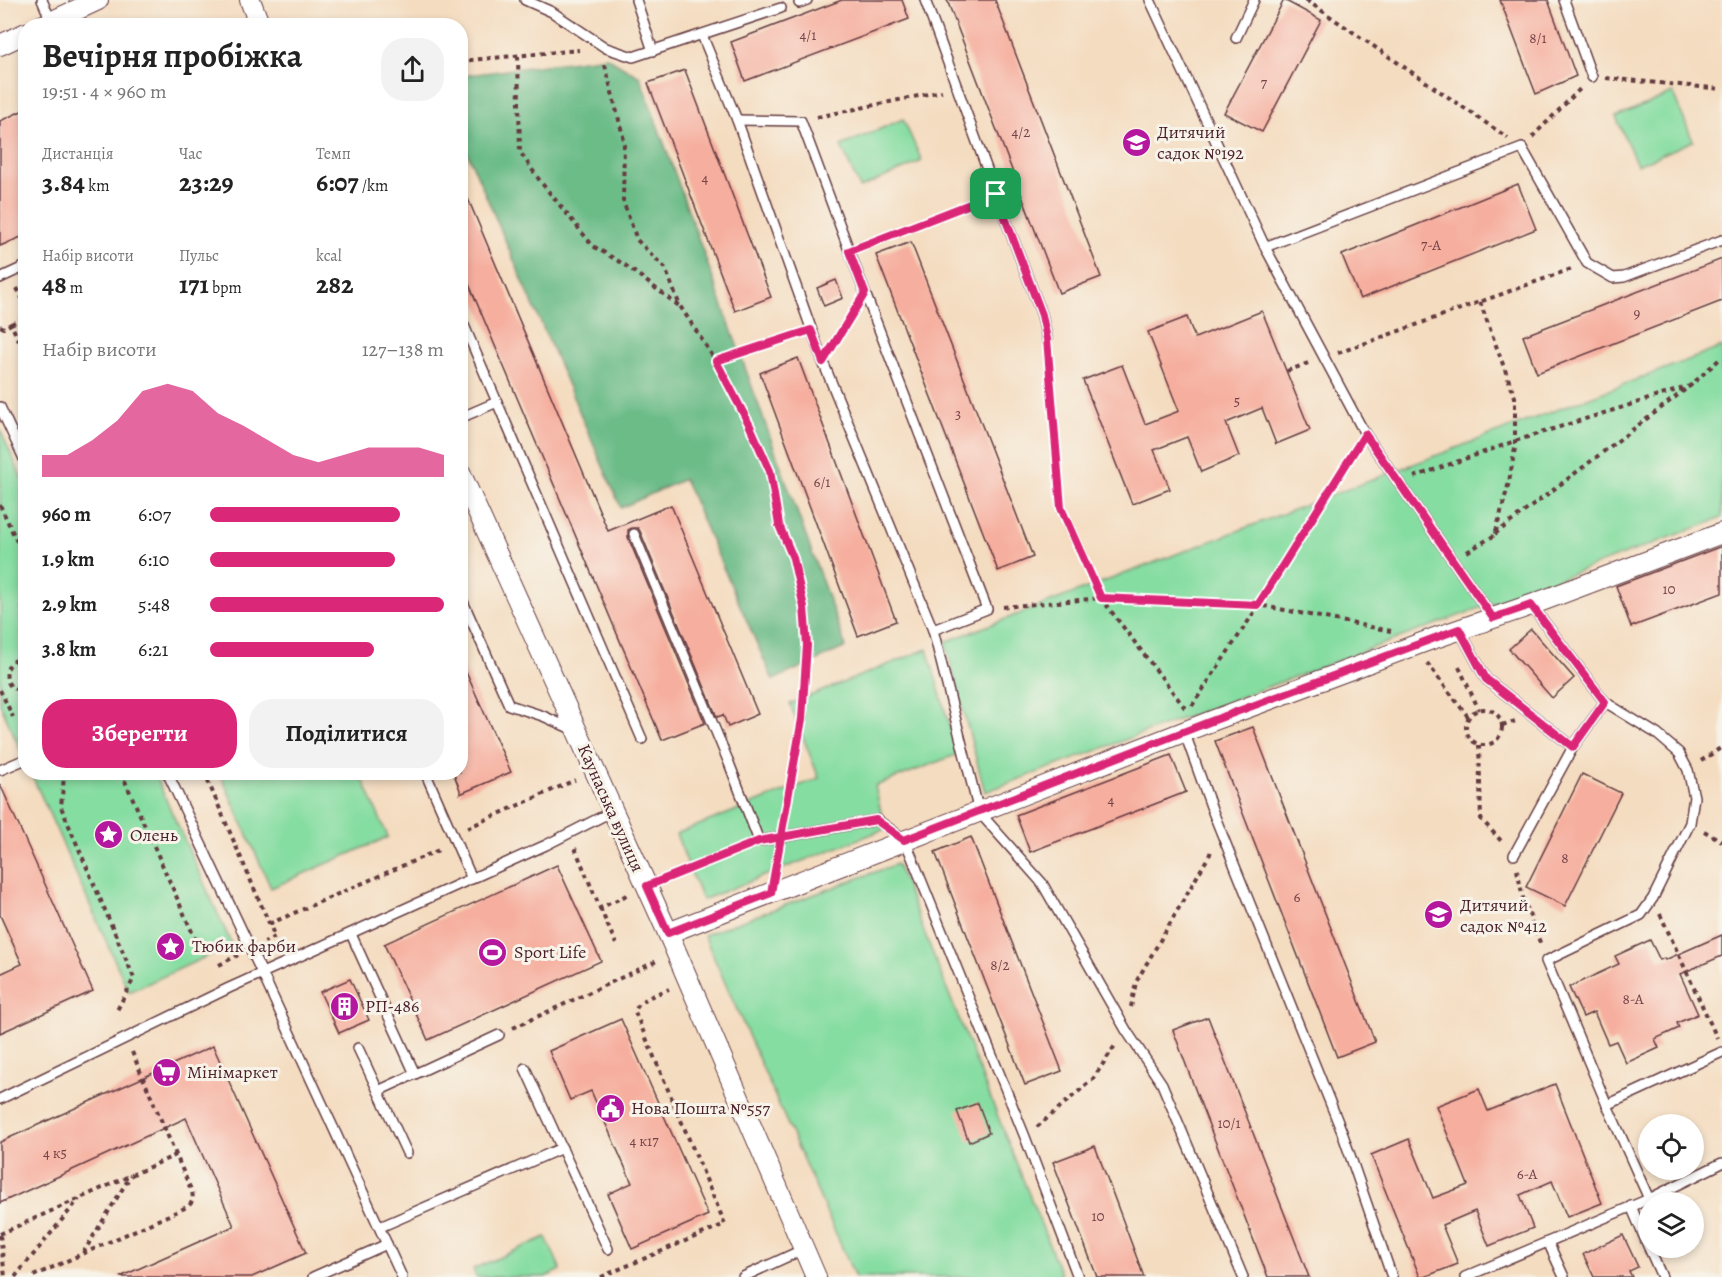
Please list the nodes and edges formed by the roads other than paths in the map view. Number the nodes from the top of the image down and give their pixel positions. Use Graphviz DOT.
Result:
graph roads {
  1 [pos="42,0"];
  2 [pos="98,0"];
  3 [pos="249,0"];
  4 [pos="525,0"];
  5 [pos="636,0"];
  6 [pos="925,0"];
  7 [pos="1150,0"];
  8 [pos="1254,0"];
  9 [pos="1563,0"];
  10 [pos="781,9"];
  11 [pos="46,18"];
  12 [pos="58,18"];
  13 [pos="257,18"];
  14 [pos="702,35"];
  15 [pos="18,37"];
  16 [pos="1236,38"];
  17 [pos="0,45"];
  18 [pos="653,51"];
  19 [pos="1592,77"];
  20 [pos="737,120"];
  21 [pos="1722,240"];
  22 [pos="1264,247"];
  23 [pos="18,270"];
  24 [pos="0,278"];
  25 [pos="468,335"];
  26 [pos="1047,339"];
  27 [pos="497,402"];
  28 [pos="0,407"];
  29 [pos="468,415"];
  30 [pos="18,446"];
  31 [pos="468,490"];
  32 [pos="1722,533"];
  33 [pos="634,534"];
  34 [pos="1531,605"];
  35 [pos="468,613"];
  36 [pos="1493,618"];
  37 [pos="1459,629"];
  38 [pos="933,630"];
  39 [pos="1605,702"];
  40 [pos="577,731"];
  41 [pos="1184,731"];
  42 [pos="642,740"];
  43 [pos="1573,747"];
  44 [pos="18,762"];
  45 [pos="0,770"];
  46 [pos="171,780"];
  47 [pos="428,780"];
  48 [pos="613,811"];
  49 [pos="979,812"];
  50 [pos="904,840"];
  51 [pos="1514,855"];
  52 [pos="472,879"];
  53 [pos="668,933"];
  54 [pos="351,934"];
  55 [pos="262,973"];
  56 [pos="498,1035"];
  57 [pos="358,1048"];
  58 [pos="1722,1052"];
  59 [pos="525,1068"];
  60 [pos="415,1074"];
  61 [pos="378,1091"];
  62 [pos="0,1099"];
  63 [pos="1607,1105"];
  64 [pos="562,1148"];
  65 [pos="407,1153"];
  66 [pos="1722,1163"];
  67 [pos="1646,1192"];
  68 [pos="1663,1192"];
  69 [pos="1638,1203"];
  70 [pos="1631,1206"];
  71 [pos="1638,1222"];
  72 [pos="380,1227"];
  73 [pos="1548,1242"];
  74 [pos="387,1244"];
  75 [pos="608,1249"];
  76 [pos="804,1249"];
  77 [pos="1654,1258"];
  78 [pos="313,1277"];
  79 [pos="402,1277"];
  80 [pos="742,1277"];
  81 [pos="816,1277"];
  82 [pos="1078,1277"];
  83 [pos="1243,1277"];
  84 [pos="1392,1277"];
  85 [pos="1465,1277"];
  86 [pos="1564,1277"];
  87 [pos="1662,1277"];
  1 -- 11 [label="lane"];
  2 -- 12 [label="street"];
  3 -- 13 [label="street"];
  4 -- 18 [label="lane"];
  5 -- 18 [label="lane"];
  6 -- 26 [label="lane"];
  7 -- 22 [label="lane"];
  8 -- 16 [label="lane"];
  9 -- 19 [label="lane"];
  10 -- 14 [label="lane"];
  14 -- 18 [label="lane"];
  14 -- 20 [label="lane"];
  15 -- 17 [label="street"];
  20 -- 38 [label="lane"];
  20 -- 38 [label="lane"];
  21 -- 22 [label="lane"];
  22 -- 36 [label="lane"];
  23 -- 24 [label="lane"];
  25 -- 27 [label="lane"];
  27 -- 29 [label="lane"];
  27 -- 42 [label="lane"];
  28 -- 30 [label="lane"];
  31 -- 40 [label="street, Каунаська вулиця"];
  32 -- 34 [label="street"];
  33 -- 50 [label="lane"];
  34 -- 36 [label="street"];
  34 -- 39 [label="lane"];
  35 -- 40 [label="lane"];
  36 -- 37 [label="street"];
  37 -- 41 [label="street"];
  37 -- 43 [label="lane"];
  38 -- 49 [label="lane"];
  39 -- 43 [label="lane"];
  39 -- 63 [label="lane"];
  40 -- 48 [label="street, Каунаська вулиця"];
  41 -- 49 [label="street"];
  41 -- 84 [label="lane"];
  43 -- 51 [label="lane"];
  44 -- 45 [label="lane"];
  46 -- 55 [label="lane"];
  47 -- 52 [label="lane"];
  48 -- 52 [label="lane"];
  48 -- 53 [label="street, Каунаська вулиця"];
  49 -- 50 [label="street"];
  49 -- 83 [label="lane"];
  50 -- 53 [label="street"];
  50 -- 82 [label="lane"];
  52 -- 54 [label="lane"];
  53 -- 76 [label="street, Каунаська вулиця"];
  54 -- 55 [label="lane"];
  54 -- 60 [label="lane"];
  55 -- 62 [label="lane"];
  55 -- 72 [label="lane"];
  56 -- 60 [label="lane"];
  57 -- 61 [label="lane"];
  58 -- 63 [label="lane"];
  59 -- 64 [label="lane"];
  60 -- 61 [label="lane"];
  61 -- 65 [label="lane"];
  63 -- 67 [label="lane"];
  64 -- 72 [label="lane"];
  64 -- 75 [label="lane"];
  66 -- 68 [label="lane"];
  69 -- 70 [label="lane"];
  70 -- 71 [label="lane"];
  70 -- 73 [label="lane"];
  72 -- 74 [label="lane"];
  73 -- 85 [label="lane"];
  73 -- 86 [label="lane"];
  74 -- 78 [label="lane"];
  74 -- 79 [label="lane"];
  76 -- 80 [label="lane"];
  76 -- 81 [label="street, Каунаська вулиця"];
  77 -- 87 [label="lane"];
}
